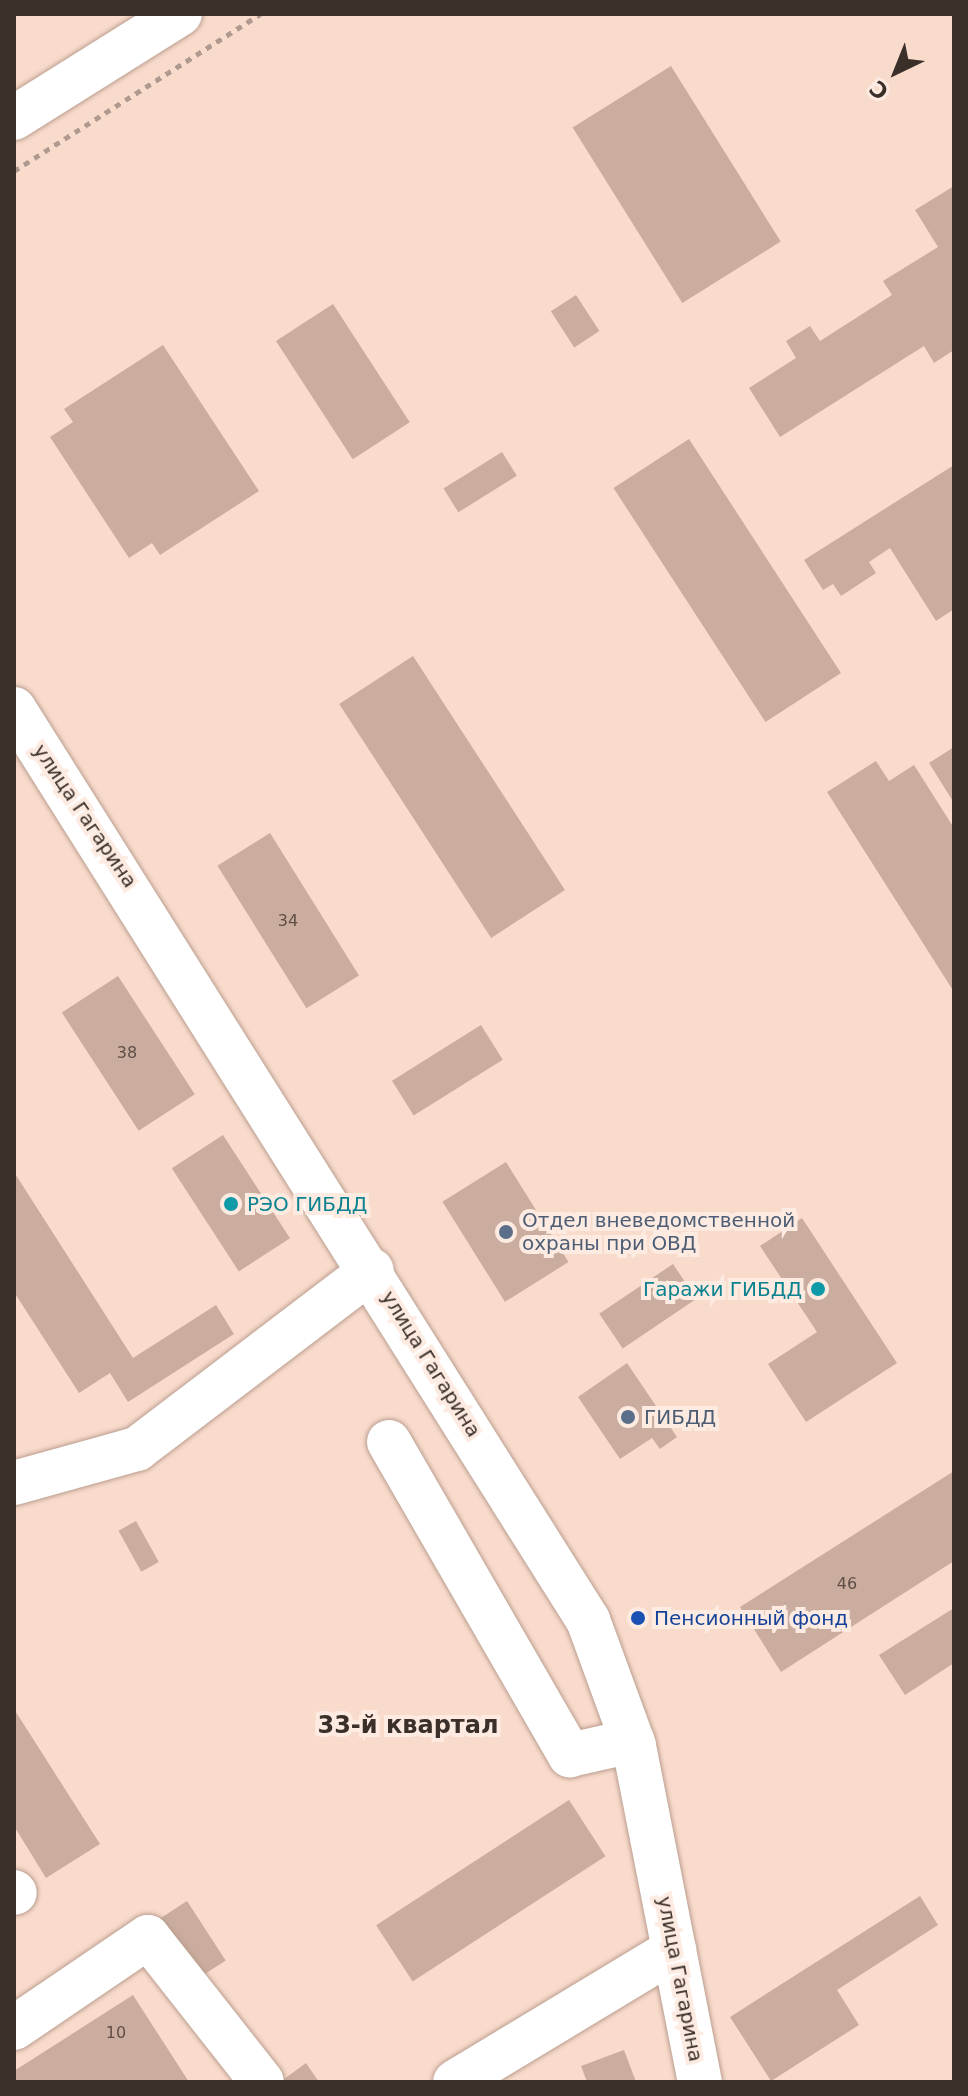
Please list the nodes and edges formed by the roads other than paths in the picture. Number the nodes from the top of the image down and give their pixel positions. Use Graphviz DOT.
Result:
graph roads {
  1 [pos="180,14"];
  2 [pos="14,118"];
  3 [pos="14,709"];
  4 [pos="372,1270"];
  5 [pos="389,1442"];
  6 [pos="14,1483"];
  7 [pos="632,1741"];
  8 [pos="674,1950"];
  9 [pos="14,2028"];
  10 [pos="262,2082"];
  11 [pos="455,2082"];
  12 [pos="700,2082"];
  1 -- 2 [label="street"];
  3 -- 4 [label="street, улица Гагарина"];
  4 -- 6 [label="street"];
  4 -- 7 [label="street, улица Гагарина"];
  5 -- 7 [label="street"];
  7 -- 8 [label="street, улица Гагарина"];
  8 -- 11 [label="street"];
  8 -- 12 [label="street, улица Гагарина"];
  9 -- 10 [label="street"];
}
